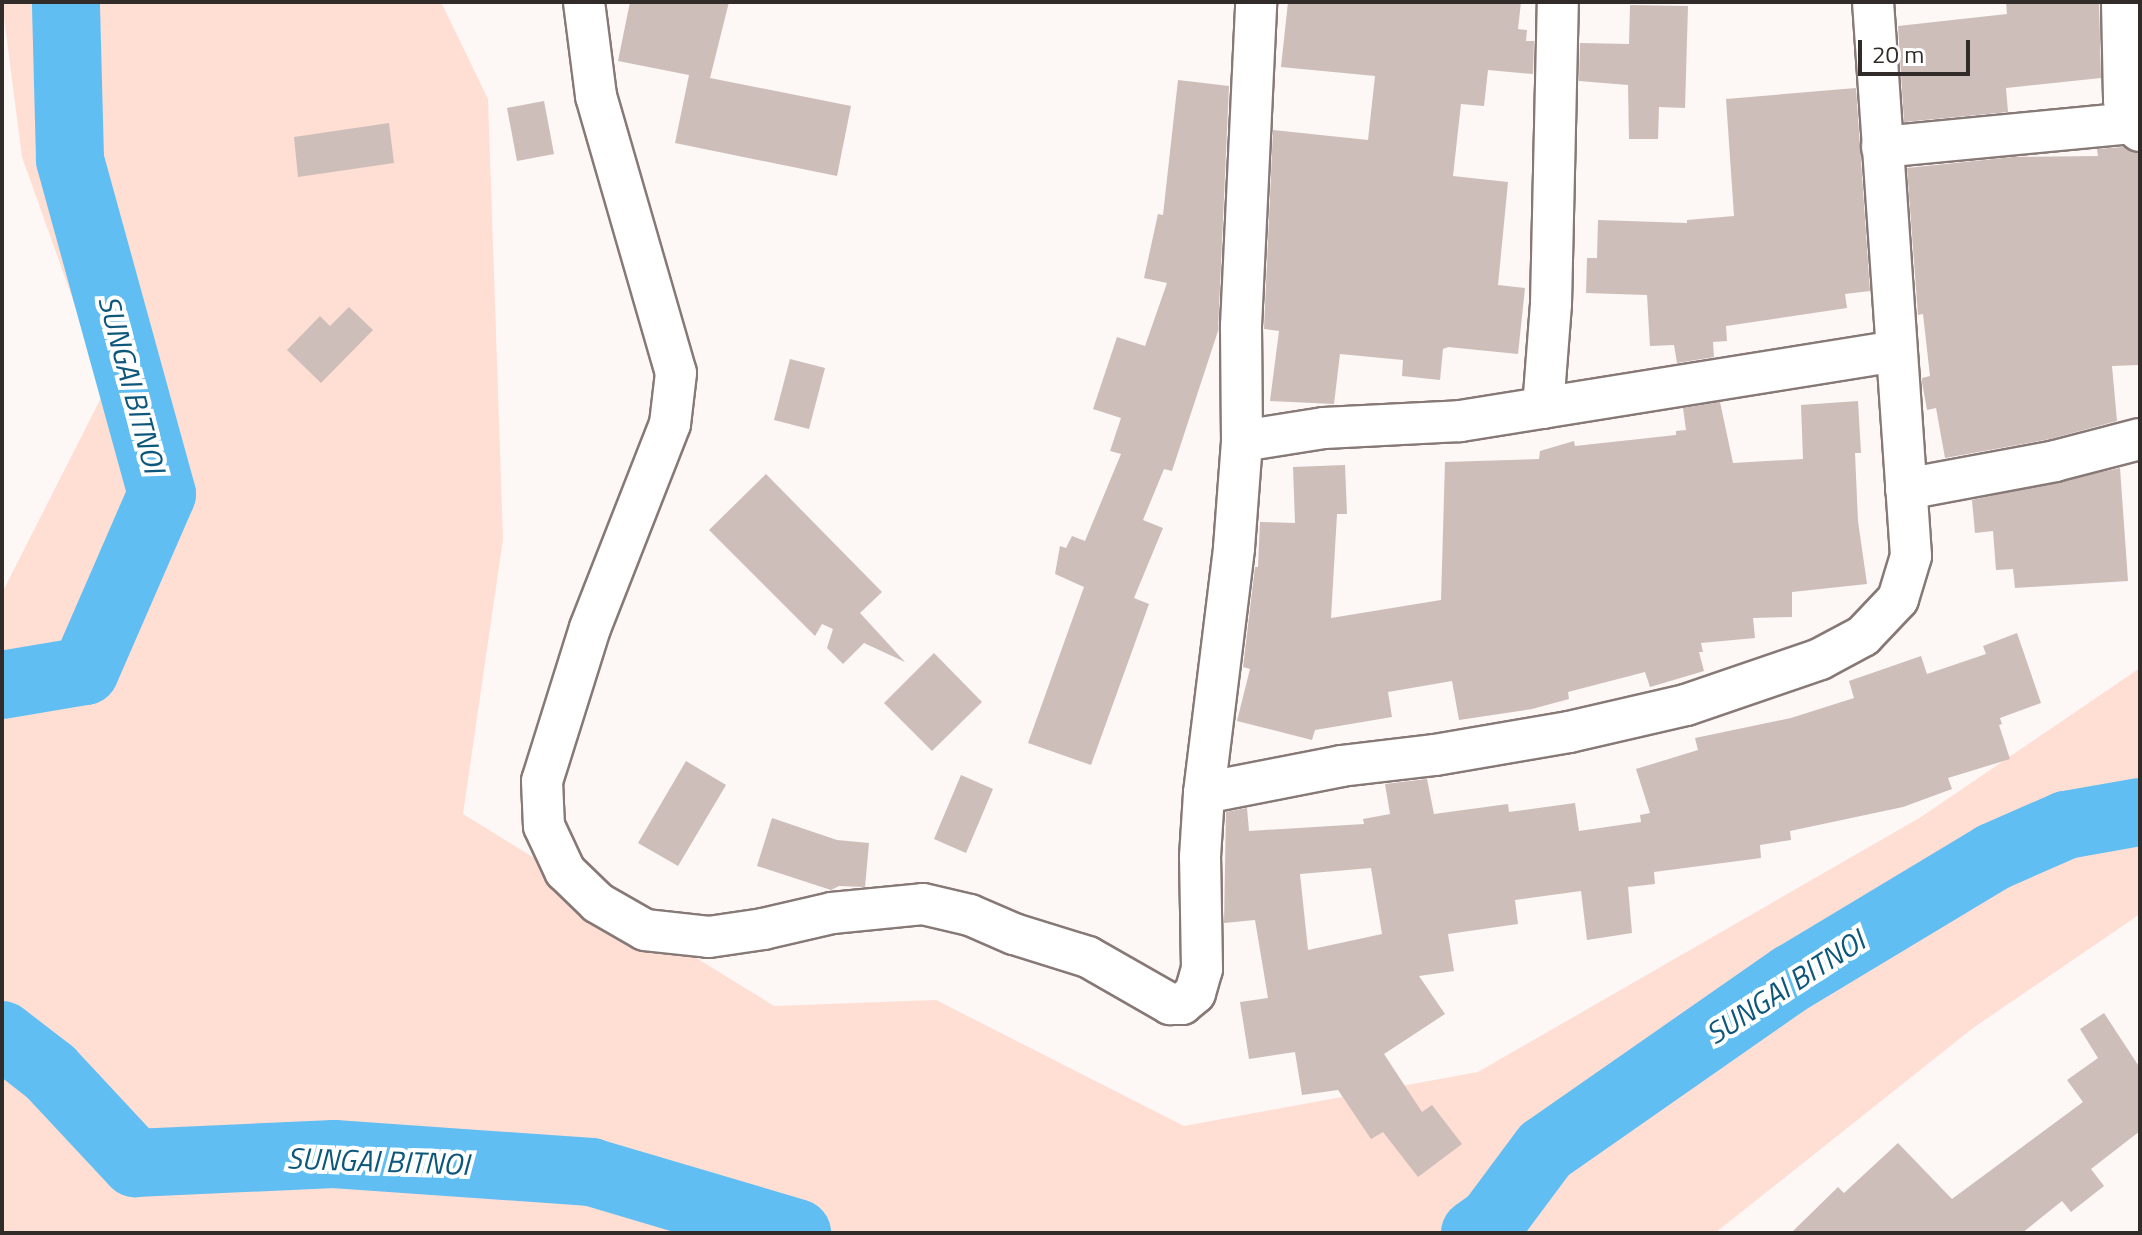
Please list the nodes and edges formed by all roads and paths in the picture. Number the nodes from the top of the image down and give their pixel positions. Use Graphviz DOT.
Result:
graph roads {
  1 [pos="584,2"];
  2 [pos="1256,2"];
  3 [pos="1558,2"];
  4 [pos="1873,2"];
  5 [pos="2122,2"];
  6 [pos="2135,127"];
  7 [pos="1882,147"];
  8 [pos="1895,351"];
  9 [pos="1543,408"];
  10 [pos="2140,439"];
  11 [pos="1242,441"];
  12 [pos="1906,489"];
  13 [pos="1204,793"];
  1 -- 13 [label="street"];
  2 -- 11 [label="street"];
  3 -- 9 [label="street"];
  4 -- 7 [label="street"];
  5 -- 6 [label="street"];
  6 -- 7 [label="street"];
  7 -- 8 [label="street"];
  8 -- 9 [label="street"];
  8 -- 12 [label="street"];
  9 -- 11 [label="street"];
  10 -- 12 [label="street"];
  11 -- 13 [label="street"];
  12 -- 13 [label="street"];
}
